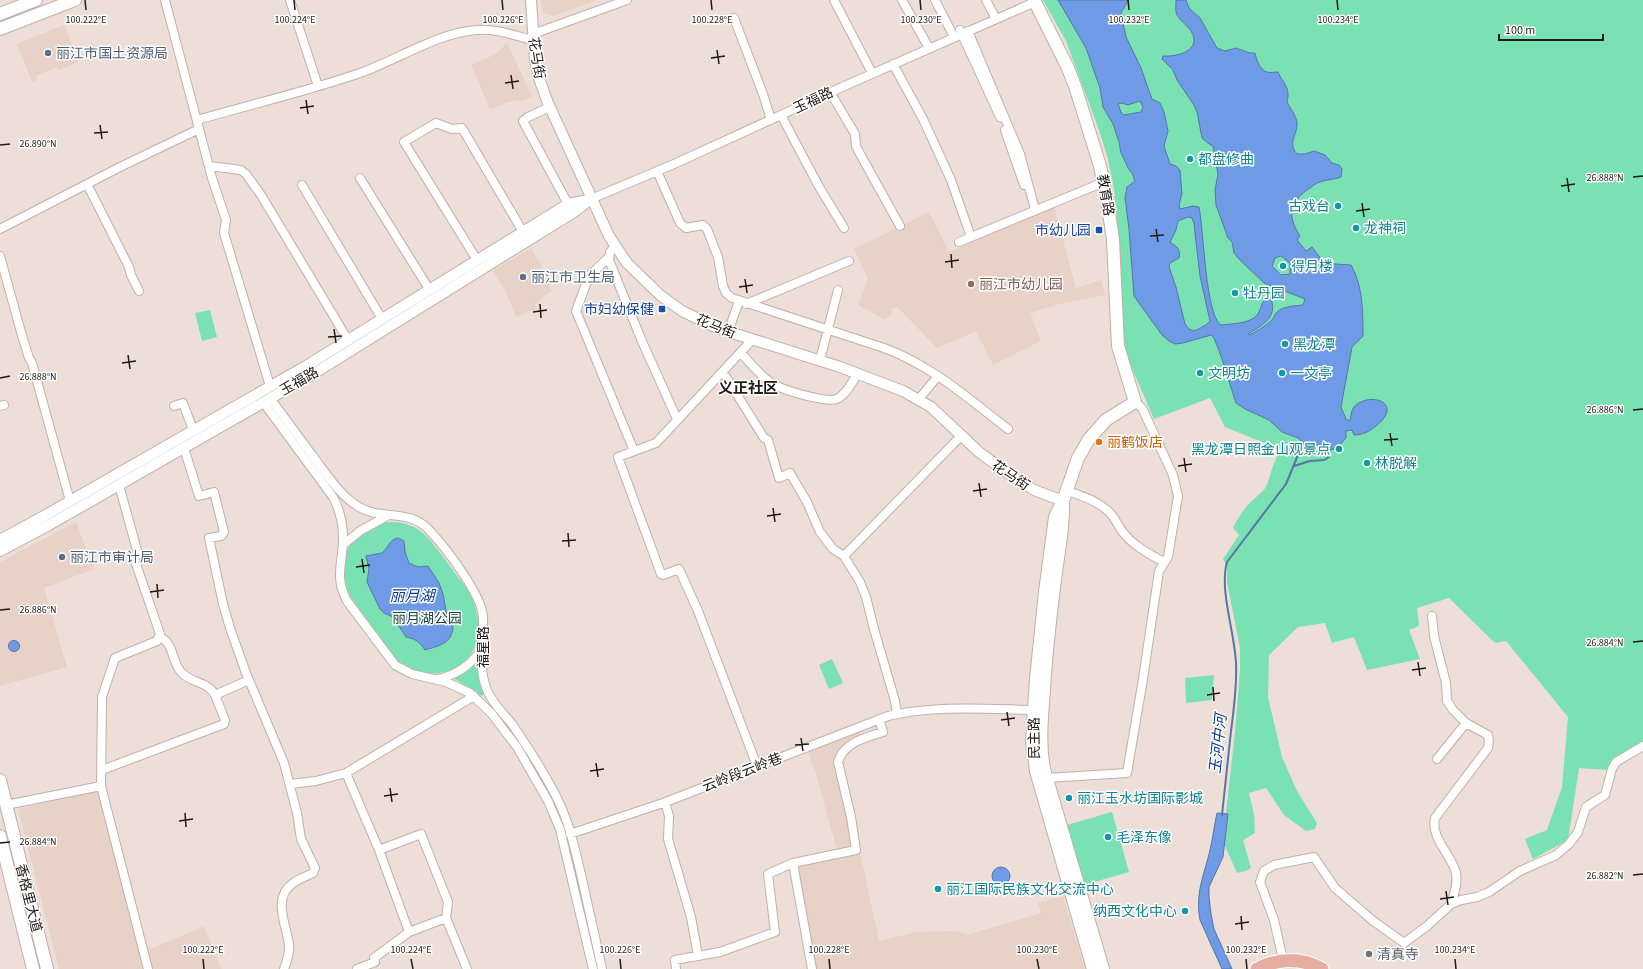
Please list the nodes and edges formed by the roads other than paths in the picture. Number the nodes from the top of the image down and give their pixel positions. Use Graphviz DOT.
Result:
graph roads {
  1 [pos="75,0"];
  2 [pos="165,0"];
  3 [pos="290,0"];
  4 [pos="531,0"];
  5 [pos="627,0"];
  6 [pos="834,0"];
  7 [pos="902,0"];
  8 [pos="935,0"];
  9 [pos="986,0"];
  10 [pos="30,1"];
  11 [pos="1034,1"];
  12 [pos="0,14"];
  13 [pos="734,18"];
  14 [pos="996,19"];
  15 [pos="0,29"];
  16 [pos="964,31"];
  17 [pos="533,37"];
  18 [pos="954,38"];
  19 [pos="929,48"];
  20 [pos="893,64"];
  21 [pos="872,73"];
  22 [pos="318,86"];
  23 [pos="830,92"];
  24 [pos="550,107"];
  25 [pos="781,115"];
  26 [pos="197,120"];
  27 [pos="771,120"];
  28 [pos="199,129"];
  29 [pos="209,166"];
  30 [pos="657,171"];
  31 [pos="360,178"];
  32 [pos="1104,182"];
  33 [pos="87,184"];
  34 [pos="302,185"];
  35 [pos="592,199"];
  36 [pos="568,204"];
  37 [pos="1033,207"];
  38 [pos="900,226"];
  39 [pos="844,228"];
  40 [pos="0,229"];
  41 [pos="523,232"];
  42 [pos="971,237"];
  43 [pos="959,242"];
  44 [pos="615,246"];
  45 [pos="0,256"];
  46 [pos="609,257"];
  47 [pos="477,260"];
  48 [pos="849,261"];
  49 [pos="429,289"];
  50 [pos="838,290"];
  51 [pos="138,291"];
  52 [pos="742,302"];
  53 [pos="382,318"];
  54 [pos="828,330"];
  55 [pos="728,332"];
  56 [pos="348,340"];
  57 [pos="752,340"];
  58 [pos="741,353"];
  59 [pos="820,360"];
  60 [pos="724,372"];
  61 [pos="858,373"];
  62 [pos="938,376"];
  63 [pos="270,386"];
  64 [pos="267,400"];
  65 [pos="918,400"];
  66 [pos="1135,402"];
  67 [pos="174,406"];
  68 [pos="677,419"];
  69 [pos="1008,429"];
  70 [pos="194,430"];
  71 [pos="961,436"];
  72 [pos="184,448"];
  73 [pos="634,451"];
  74 [pos="119,485"];
  75 [pos="1064,496"];
  76 [pos="70,501"];
  77 [pos="388,515"];
  78 [pos="0,540"];
  79 [pos="343,545"];
  80 [pos="0,551"];
  81 [pos="844,556"];
  82 [pos="1164,562"];
  83 [pos="1432,616"];
  84 [pos="160,637"];
  85 [pos="481,650"];
  86 [pos="249,680"];
  87 [pos="438,680"];
  88 [pos="215,695"];
  89 [pos="474,696"];
  90 [pos="1033,710"];
  91 [pos="897,714"];
  92 [pos="879,719"];
  93 [pos="1466,723"];
  94 [pos="1643,746"];
  95 [pos="1437,759"];
  96 [pos="757,766"];
  97 [pos="102,770"];
  98 [pos="346,773"];
  99 [pos="1047,778"];
  100 [pos="0,780"];
  101 [pos="290,784"];
  102 [pos="101,786"];
  103 [pos="665,802"];
  104 [pos="6,805"];
  105 [pos="570,834"];
  106 [pos="0,836"];
  107 [pos="379,850"];
  108 [pos="793,863"];
  109 [pos="1451,904"];
  110 [pos="446,918"];
  111 [pos="410,932"];
  112 [pos="698,956"];
  113 [pos="1280,964"];
  114 [pos="33,969"];
  115 [pos="47,969"];
  116 [pos="148,969"];
  117 [pos="284,969"];
  118 [pos="357,969"];
  119 [pos="467,969"];
  120 [pos="593,969"];
  121 [pos="602,969"];
  122 [pos="676,969"];
  123 [pos="812,969"];
  124 [pos="1093,969"];
  125 [pos="1103,969"];
  126 [pos="1257,969"];
  127 [pos="1304,969"];
  128 [pos="1322,969"];
  1 -- 15 [label="main road"];
  2 -- 26 [label="street"];
  3 -- 22 [label="street"];
  4 -- 17 [label="street, 花马街"];
  5 -- 17 [label="street"];
  6 -- 21 [label="street"];
  7 -- 19 [label="street"];
  8 -- 18 [label="street"];
  9 -- 14 [label="street"];
  10 -- 12 [label="main road"];
  11 -- 14 [label="street, 玉福路"];
  11 -- 32 [label="main road, 教育路"];
  13 -- 27 [label="street"];
  14 -- 16 [label="street, 玉福路"];
  16 -- 18 [label="street, 玉福路"];
  16 -- 37 [label="street"];
  17 -- 22 [label="street"];
  17 -- 24 [label="street, 花马街"];
  18 -- 19 [label="street, 玉福路"];
  19 -- 20 [label="street, 玉福路"];
  20 -- 21 [label="street, 玉福路"];
  20 -- 42 [label="street"];
  21 -- 23 [label="street, 玉福路"];
  22 -- 26 [label="street"];
  23 -- 25 [label="street, 玉福路"];
  23 -- 38 [label="street"];
  24 -- 35 [label="street, 花马街"];
  24 -- 36 [label="street"];
  25 -- 27 [label="street, 玉福路"];
  25 -- 39 [label="street"];
  26 -- 28 [label="street"];
  27 -- 30 [label="street, 玉福路"];
  28 -- 29 [label="street"];
  28 -- 33 [label="street"];
  29 -- 56 [label="street"];
  29 -- 63 [label="street"];
  30 -- 35 [label="street, 玉福路"];
  30 -- 52 [label="street"];
  31 -- 49 [label="street"];
  32 -- 37 [label="street"];
  32 -- 66 [label="main road, 教育路"];
  33 -- 40 [label="street"];
  33 -- 51 [label="street"];
  34 -- 53 [label="street"];
  35 -- 36 [label="street, 玉福路"];
  35 -- 44 [label="street, 花马街"];
  35 -- 64 [label="street, 玉福路"];
  36 -- 41 [label="street, 玉福路"];
  37 -- 42 [label="street"];
  41 -- 47 [label="street, 玉福路"];
  41 -- 47 [label="street"];
  42 -- 43 [label="street"];
  44 -- 46 [label="street"];
  44 -- 55 [label="street, 花马街"];
  45 -- 76 [label="street"];
  46 -- 68 [label="street"];
  46 -- 73 [label="street"];
  47 -- 49 [label="street, 玉福路"];
  48 -- 52 [label="street"];
  49 -- 53 [label="street, 玉福路"];
  50 -- 54 [label="street"];
  52 -- 54 [label="street"];
  52 -- 55 [label="street"];
  53 -- 56 [label="street, 玉福路"];
  54 -- 59 [label="street"];
  54 -- 62 [label="street"];
  55 -- 57 [label="street, 花马街"];
  56 -- 63 [label="street, 玉福路"];
  57 -- 58 [label="street"];
  57 -- 59 [label="street, 花马街"];
  58 -- 60 [label="street"];
  58 -- 61 [label="street"];
  59 -- 61 [label="street, 花马街"];
  60 -- 68 [label="street"];
  60 -- 81 [label="street"];
  61 -- 65 [label="street, 花马街"];
  62 -- 65 [label="street"];
  62 -- 69 [label="street"];
  63 -- 70 [label="street, 玉福路"];
  64 -- 72 [label="street, 玉福路"];
  64 -- 77 [label="street, 福星路"];
  64 -- 79 [label="street"];
  65 -- 71 [label="street, 花马街"];
  66 -- 75 [label="main road, 民主路"];
  66 -- 82 [label="street"];
  67 -- 70 [label="street"];
  68 -- 73 [label="street"];
  70 -- 76 [label="street, 玉福路"];
  71 -- 75 [label="street, 花马街"];
  71 -- 81 [label="street"];
  72 -- 74 [label="street, 玉福路"];
  72 -- 86 [label="street"];
  73 -- 96 [label="street"];
  74 -- 80 [label="street, 玉福路"];
  74 -- 84 [label="street"];
  75 -- 82 [label="street"];
  75 -- 90 [label="main road, 民主路"];
  75 -- 99 [label="main road, 民主路"];
  76 -- 78 [label="street, 玉福路"];
  77 -- 79 [label="street"];
  77 -- 85 [label="street, 福星路"];
  79 -- 87 [label="street"];
  81 -- 91 [label="street"];
  82 -- 99 [label="street"];
  83 -- 93 [label="street"];
  84 -- 88 [label="street"];
  84 -- 97 [label="street"];
  85 -- 87 [label="street"];
  85 -- 105 [label="street, 福星路"];
  86 -- 88 [label="street"];
  86 -- 101 [label="street"];
  87 -- 89 [label="street"];
  88 -- 97 [label="street"];
  89 -- 98 [label="street"];
  89 -- 120 [label="street"];
  90 -- 91 [label="street, 云岭段云岭巷"];
  90 -- 124 [label="main road, 民主路"];
  91 -- 92 [label="street, 云岭段云岭巷"];
  92 -- 96 [label="street, 云岭段云岭巷"];
  92 -- 108 [label="street"];
  93 -- 95 [label="street"];
  93 -- 109 [label="street"];
  94 -- 109 [label="street"];
  96 -- 103 [label="street, 云岭段云岭巷"];
  97 -- 102 [label="street"];
  98 -- 101 [label="street"];
  98 -- 107 [label="street"];
  99 -- 125 [label="main road, 民主路"];
  100 -- 104 [label="main road, 香格里大道"];
  101 -- 117 [label="street"];
  102 -- 104 [label="street"];
  102 -- 116 [label="street"];
  103 -- 105 [label="street, 云岭段云岭巷"];
  103 -- 112 [label="street"];
  104 -- 115 [label="main road, 香格里大道"];
  105 -- 121 [label="street, 福星路"];
  106 -- 114 [label="main road, 香格里大道"];
  107 -- 110 [label="street"];
  107 -- 111 [label="street"];
  108 -- 112 [label="street"];
  108 -- 123 [label="street"];
  109 -- 113 [label="street"];
  110 -- 111 [label="street"];
  110 -- 119 [label="street"];
  111 -- 118 [label="street"];
  112 -- 122 [label="street"];
  113 -- 126 [label="main road"];
  113 -- 127 [label="main road"];
  113 -- 128 [label="main road"];
}
